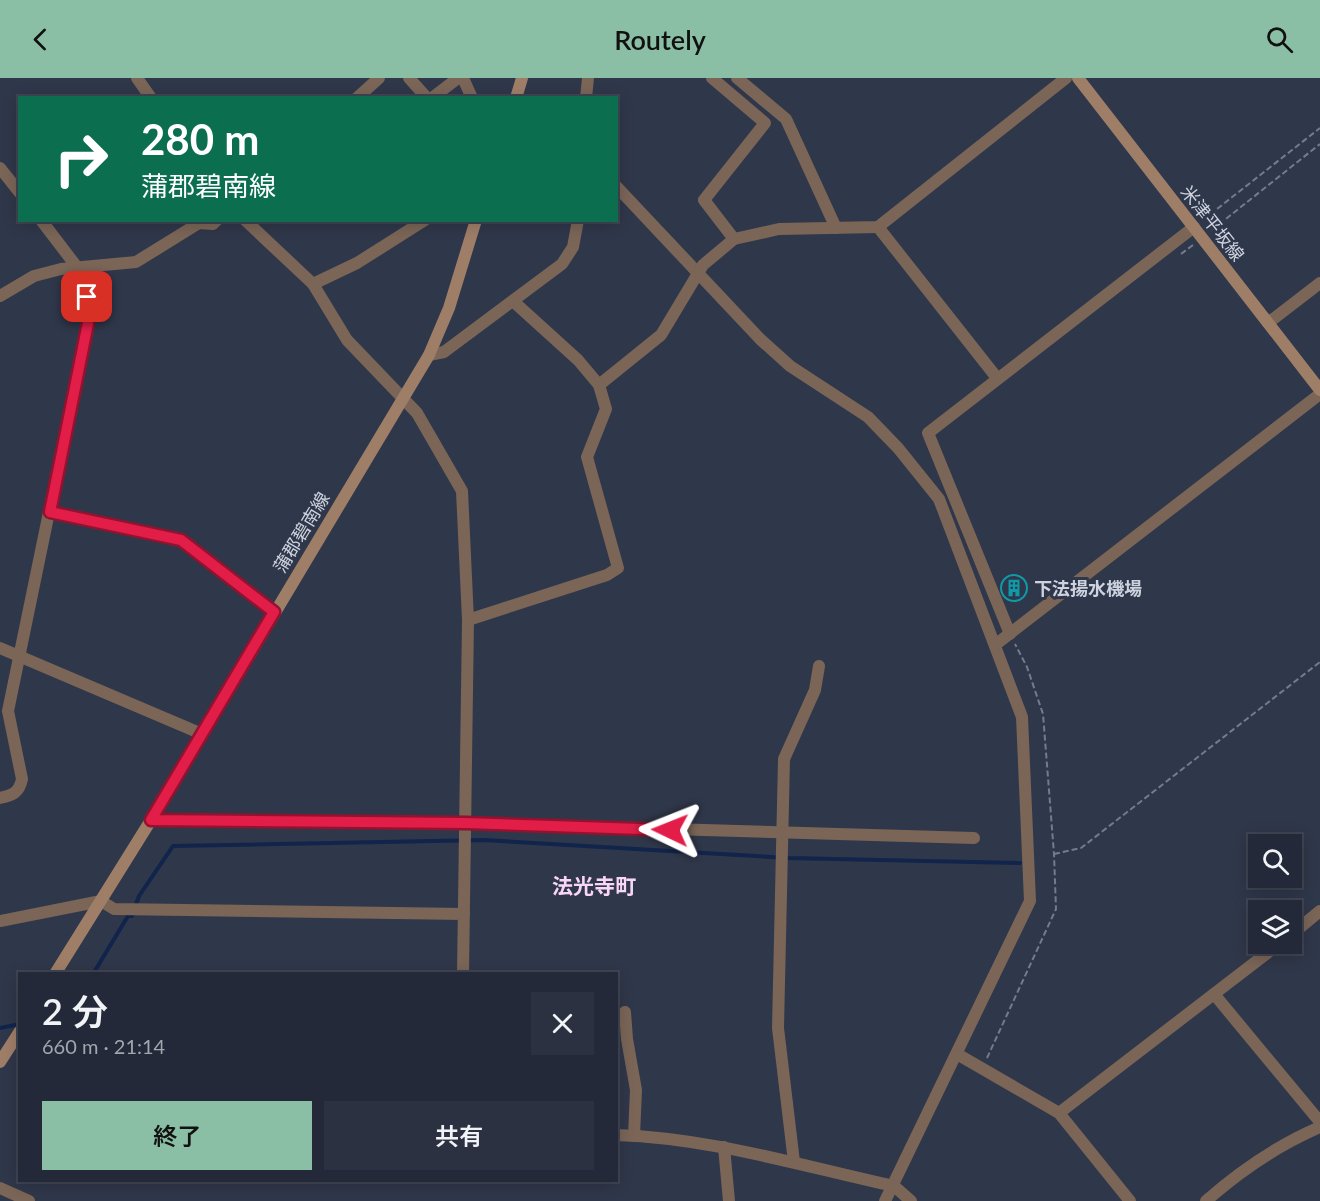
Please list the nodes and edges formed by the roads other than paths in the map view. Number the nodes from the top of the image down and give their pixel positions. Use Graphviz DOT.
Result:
graph roads {
  1 [pos="137,78"];
  2 [pos="379,78"];
  3 [pos="410,78"];
  4 [pos="458,78"];
  5 [pos="463,78"];
  6 [pos="522,78"];
  7 [pos="588,78"];
  8 [pos="712,78"];
  9 [pos="737,78"];
  10 [pos="1066,78"];
  11 [pos="1078,78"];
  12 [pos="150,96"];
  13 [pos="359,96"];
  14 [pos="425,96"];
  15 [pos="435,96"];
  16 [pos="471,96"];
  17 [pos="517,96"];
  18 [pos="586,96"];
  19 [pos="0,168"];
  20 [pos="618,188"];
  21 [pos="18,190"];
  22 [pos="43,222"];
  23 [pos="215,222"];
  24 [pos="247,222"];
  25 [pos="422,222"];
  26 [pos="475,222"];
  27 [pos="578,222"];
  28 [pos="878,227"];
  29 [pos="1194,227"];
  30 [pos="836,228"];
  31 [pos="734,239"];
  32 [pos="79,269"];
  33 [pos="700,273"];
  34 [pos="1320,283"];
  35 [pos="313,284"];
  36 [pos="0,296"];
  37 [pos="514,302"];
  38 [pos="1268,323"];
  39 [pos="429,355"];
  40 [pos="997,378"];
  41 [pos="599,386"];
  42 [pos="1320,392"];
  43 [pos="403,398"];
  44 [pos="50,512"];
  45 [pos="274,612"];
  46 [pos="468,620"];
  47 [pos="1010,634"];
  48 [pos="995,645"];
  49 [pos="0,648"];
  50 [pos="21,656"];
  51 [pos="819,666"];
  52 [pos="202,734"];
  53 [pos="0,798"];
  54 [pos="151,820"];
  55 [pos="466,823"];
  56 [pos="783,833"];
  57 [pos="974,838"];
  58 [pos="101,901"];
  59 [pos="1320,912"];
  60 [pos="464,914"];
  61 [pos="0,921"];
  62 [pos="1302,926"];
  63 [pos="1266,954"];
  64 [pos="56,972"];
  65 [pos="463,972"];
  66 [pos="1214,994"];
  67 [pos="625,1012"];
  68 [pos="621,1031"];
  69 [pos="18,1034"];
  70 [pos="957,1054"];
  71 [pos="0,1062"];
  72 [pos="1059,1113"];
  73 [pos="1320,1122"];
  74 [pos="1320,1127"];
  75 [pos="618,1135"];
  76 [pos="634,1136"];
  77 [pos="724,1147"];
  78 [pos="794,1162"];
  79 [pos="894,1186"];
  80 [pos="0,1188"];
  81 [pos="29,1201"];
  82 [pos="729,1201"];
  83 [pos="885,1201"];
  84 [pos="911,1201"];
  85 [pos="1130,1201"];
  86 [pos="1206,1201"];
  1 -- 12 [label="street"];
  2 -- 13 [label="street"];
  3 -- 14 [label="street"];
  4 -- 15 [label="street"];
  5 -- 16 [label="street"];
  6 -- 17 [label="main road"];
  7 -- 18 [label="street"];
  8 -- 31 [label="street"];
  9 -- 30 [label="street"];
  10 -- 28 [label="street"];
  11 -- 29 [label="main road, 米津平坂線"];
  19 -- 21 [label="street"];
  20 -- 33 [label="street"];
  22 -- 32 [label="street"];
  23 -- 32 [label="street"];
  24 -- 35 [label="street"];
  25 -- 35 [label="street"];
  26 -- 39 [label="main road, 蒲郡碧南線"];
  27 -- 37 [label="street"];
  28 -- 30 [label="street"];
  28 -- 40 [label="street"];
  29 -- 38 [label="main road, 米津平坂線"];
  29 -- 40 [label="street"];
  30 -- 31 [label="street"];
  31 -- 33 [label="street"];
  32 -- 36 [label="street"];
  32 -- 44 [label="street"];
  33 -- 41 [label="street"];
  33 -- 48 [label="street"];
  34 -- 38 [label="street"];
  35 -- 43 [label="street"];
  37 -- 39 [label="street"];
  37 -- 41 [label="street"];
  38 -- 42 [label="main road, 米津平坂線"];
  39 -- 43 [label="main road, 蒲郡碧南線"];
  40 -- 47 [label="street"];
  41 -- 46 [label="street"];
  42 -- 47 [label="street"];
  43 -- 45 [label="main road, 蒲郡碧南線"];
  43 -- 46 [label="street"];
  44 -- 45 [label="street"];
  44 -- 50 [label="street"];
  45 -- 52 [label="main road, 蒲郡碧南線"];
  46 -- 55 [label="street"];
  47 -- 48 [label="street"];
  48 -- 70 [label="street"];
  49 -- 50 [label="street"];
  50 -- 52 [label="street"];
  50 -- 53 [label="street"];
  51 -- 56 [label="street"];
  52 -- 54 [label="main road, 蒲郡碧南線"];
  54 -- 55 [label="street"];
  54 -- 58 [label="main road, 蒲郡碧南線"];
  55 -- 56 [label="street"];
  55 -- 60 [label="street"];
  56 -- 57 [label="street"];
  56 -- 78 [label="street"];
  58 -- 60 [label="street"];
  58 -- 61 [label="street"];
  58 -- 64 [label="main road, 蒲郡碧南線"];
  59 -- 62 [label="street"];
  60 -- 65 [label="street"];
  63 -- 66 [label="street"];
  66 -- 72 [label="street"];
  66 -- 73 [label="street"];
  67 -- 68 [label="street"];
  68 -- 76 [label="street"];
  69 -- 71 [label="main road"];
  70 -- 72 [label="street"];
  70 -- 79 [label="street"];
  72 -- 85 [label="street"];
  74 -- 86 [label="street"];
  75 -- 76 [label="street"];
  76 -- 77 [label="street"];
  77 -- 78 [label="street"];
  77 -- 82 [label="street"];
  78 -- 79 [label="street"];
  79 -- 83 [label="street"];
  79 -- 84 [label="street"];
  80 -- 81 [label="street"];
}
